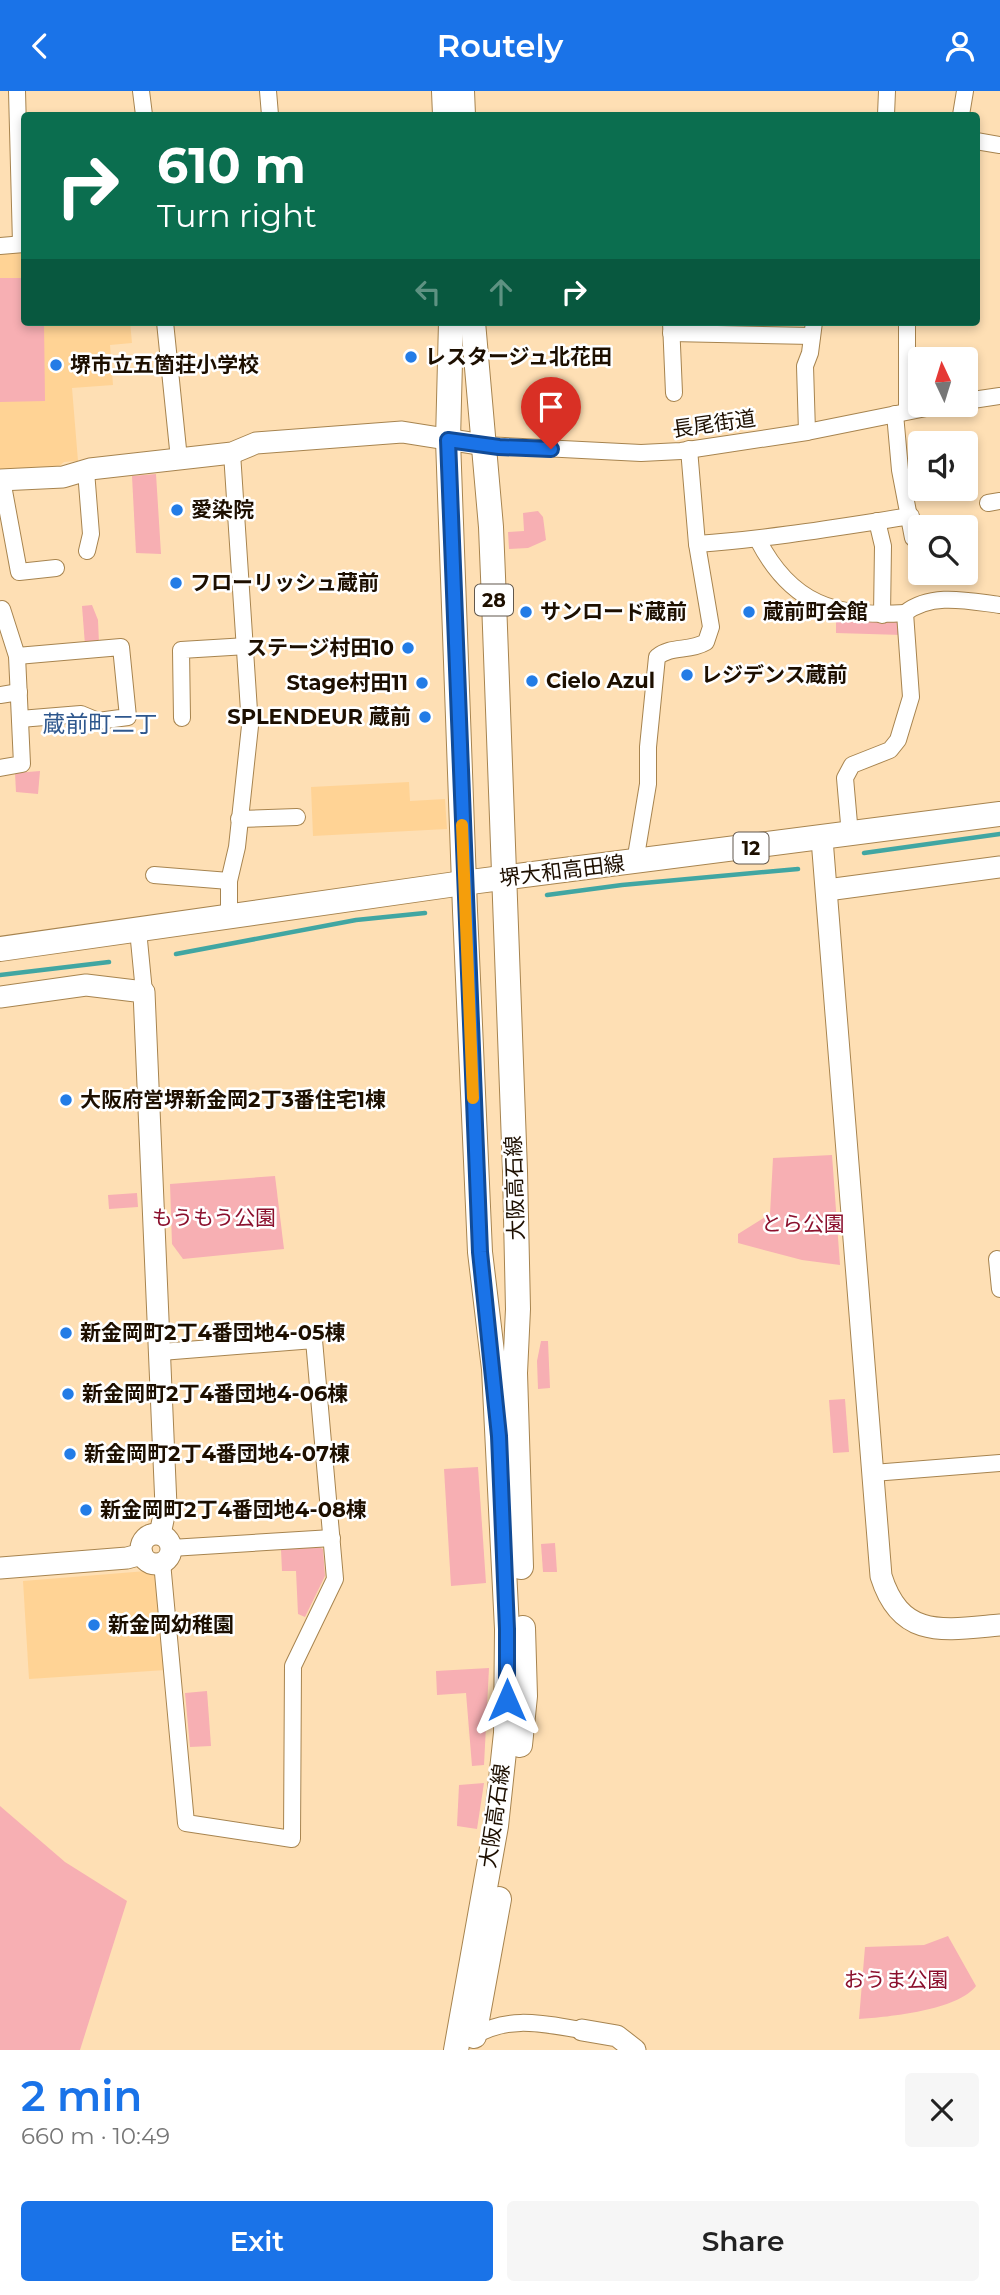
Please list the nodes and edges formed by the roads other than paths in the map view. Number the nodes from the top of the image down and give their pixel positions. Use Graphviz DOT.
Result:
graph roads {
  1 [pos="17,91"];
  2 [pos="141,91"];
  3 [pos="268,91"];
  4 [pos="444,91"];
  5 [pos="462,91"];
  6 [pos="887,91"];
  7 [pos="965,91"];
  8 [pos="144,112"];
  9 [pos="270,112"];
  10 [pos="445,112"];
  11 [pos="463,112"];
  12 [pos="886,112"];
  13 [pos="962,112"];
  14 [pos="980,142"];
  15 [pos="1000,145"];
  16 [pos="21,193"];
  17 [pos="21,244"];
  18 [pos="0,246"];
  19 [pos="165,326"];
  20 [pos="451,326"];
  21 [pos="473,326"];
  22 [pos="907,326"];
  23 [pos="671,328"];
  24 [pos="813,329"];
  25 [pos="674,393"];
  26 [pos="1000,396"];
  27 [pos="978,399"];
  28 [pos="908,411"];
  29 [pos="901,412"];
  30 [pos="807,432"];
  31 [pos="448,440"];
  32 [pos="484,445"];
  33 [pos="689,449"];
  34 [pos="232,453"];
  35 [pos="179,459"];
  36 [pos="86,471"];
  37 [pos="1,480"];
  38 [pos="911,515"];
  39 [pos="908,516"];
  40 [pos="877,521"];
  41 [pos="758,540"];
  42 [pos="697,544"];
  43 [pos="87,551"];
  44 [pos="56,568"];
  45 [pos="1000,605"];
  46 [pos="2,609"];
  47 [pos="905,613"];
  48 [pos="882,615"];
  49 [pos="247,646"];
  50 [pos="17,656"];
  51 [pos="19,692"];
  52 [pos="0,695"];
  53 [pos="182,718"];
  54 [pos="20,719"];
  55 [pos="0,768"];
  56 [pos="1000,814"];
  57 [pos="297,817"];
  58 [pos="239,818"];
  59 [pos="850,835"];
  60 [pos="822,839"];
  61 [pos="635,862"];
  62 [pos="1000,867"];
  63 [pos="154,875"];
  64 [pos="502,879"];
  65 [pos="229,881"];
  66 [pos="464,883"];
  67 [pos="827,890"];
  68 [pos="229,917"];
  69 [pos="138,930"];
  70 [pos="0,949"];
  71 [pos="144,992"];
  72 [pos="0,997"];
  73 [pos="998,1259"];
  74 [pos="1000,1289"];
  75 [pos="161,1352"];
  76 [pos="1000,1463"];
  77 [pos="873,1473"];
  78 [pos="332,1538"];
  79 [pos="164,1548"];
  80 [pos="0,1568"];
  81 [pos="1000,1625"];
  82 [pos="582,2030"];
  83 [pos="467,2045"];
  84 [pos="635,2050"];
  1 -- 16 [label="street"];
  2 -- 8 [label="street"];
  3 -- 9 [label="street"];
  4 -- 10 [label="main road"];
  5 -- 11 [label="main road"];
  6 -- 12 [label="street"];
  7 -- 13 [label="street"];
  14 -- 15 [label="street"];
  17 -- 18 [label="street"];
  19 -- 35 [label="street"];
  20 -- 31 [label="main road, 大阪高石線 / 28"];
  21 -- 32 [label="main road, 大阪高石線 / 28"];
  22 -- 29 [label="street"];
  23 -- 24 [label="street"];
  23 -- 25 [label="street"];
  24 -- 30 [label="street"];
  26 -- 27 [label="street"];
  28 -- 29 [label="street, 長尾街道"];
  29 -- 30 [label="street, 長尾街道"];
  29 -- 38 [label="street"];
  30 -- 33 [label="street, 長尾街道"];
  31 -- 32 [label="street"];
  31 -- 34 [label="street"];
  31 -- 66 [label="main road, 大阪高石線 / 28"];
  32 -- 33 [label="street, 長尾街道"];
  32 -- 64 [label="main road, 大阪高石線 / 28"];
  33 -- 42 [label="street"];
  34 -- 35 [label="street"];
  34 -- 49 [label="street"];
  35 -- 36 [label="street"];
  36 -- 37 [label="street"];
  36 -- 43 [label="street"];
  37 -- 44 [label="street"];
  39 -- 40 [label="street"];
  40 -- 41 [label="street"];
  40 -- 48 [label="street"];
  41 -- 42 [label="street"];
  41 -- 48 [label="street"];
  42 -- 61 [label="street"];
  45 -- 47 [label="street"];
  46 -- 50 [label="street"];
  47 -- 48 [label="street"];
  47 -- 59 [label="street"];
  49 -- 53 [label="street"];
  49 -- 58 [label="street"];
  50 -- 51 [label="street"];
  50 -- 54 [label="street"];
  51 -- 52 [label="street"];
  51 -- 54 [label="street"];
  54 -- 55 [label="street"];
  56 -- 59 [label="main road, 堺大和高田線 / 12"];
  57 -- 58 [label="street"];
  58 -- 65 [label="street"];
  59 -- 60 [label="main road, 堺大和高田線 / 12"];
  60 -- 61 [label="main road, 堺大和高田線 / 12"];
  60 -- 67 [label="street"];
  61 -- 64 [label="main road, 堺大和高田線 / 12"];
  62 -- 67 [label="street"];
  63 -- 65 [label="street"];
  64 -- 66 [label="main road, 堺大和高田線 / 12"];
  64 -- 83 [label="main road, 大阪高石線 / 28"];
  65 -- 68 [label="street"];
  66 -- 68 [label="main road, 堺大和高田線 / 12"];
  66 -- 83 [label="main road, 大阪高石線 / 28"];
  67 -- 77 [label="street"];
  68 -- 69 [label="main road, 堺大和高田線 / 12"];
  69 -- 70 [label="main road, 堺大和高田線 / 12"];
  69 -- 71 [label="street"];
  71 -- 72 [label="street"];
  71 -- 75 [label="street"];
  73 -- 74 [label="street"];
  75 -- 78 [label="street"];
  75 -- 79 [label="street"];
  76 -- 77 [label="street"];
  77 -- 81 [label="street"];
  78 -- 79 [label="street"];
  78 -- 79 [label="street"];
  79 -- 80 [label="street"];
  82 -- 83 [label="street"];
  82 -- 84 [label="street"];
}
